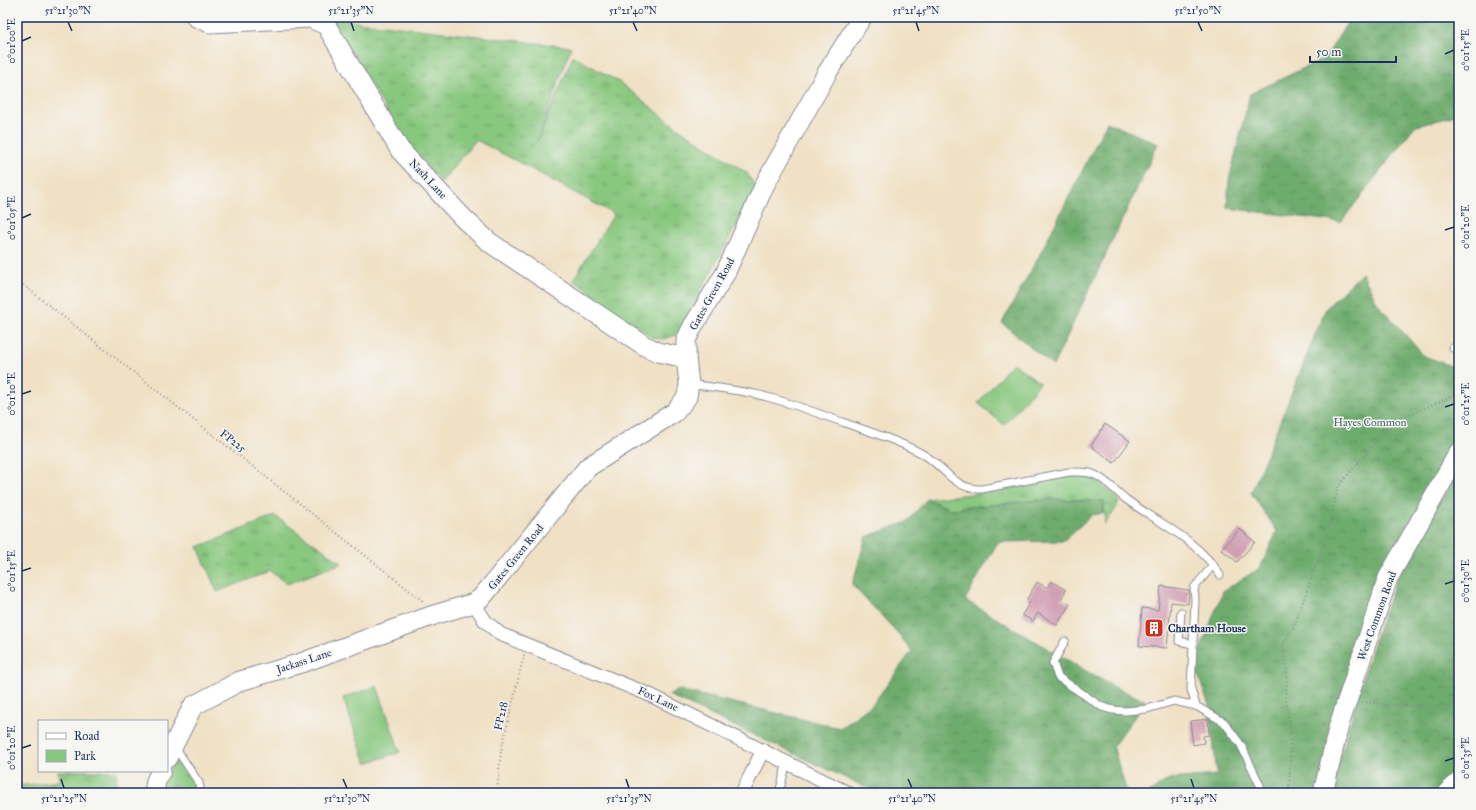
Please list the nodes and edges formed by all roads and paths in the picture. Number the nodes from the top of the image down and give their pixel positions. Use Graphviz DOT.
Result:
graph roads {
  1 [pos="196,17"];
  2 [pos="862,17"];
  3 [pos="17,280"];
  4 [pos="686,358"];
  5 [pos="689,384"];
  6 [pos="1459,393"];
  7 [pos="1459,452"];
  8 [pos="1213,565"];
  9 [pos="1220,575"];
  10 [pos="474,603"];
  11 [pos="1181,612"];
  12 [pos="439,614"];
  13 [pos="1065,641"];
  14 [pos="527,644"];
  15 [pos="1193,644"];
  16 [pos="1348,698"];
  17 [pos="1459,702"];
  18 [pos="1196,706"];
  19 [pos="170,748"];
  20 [pos="763,750"];
  21 [pos="787,762"];
  22 [pos="160,772"];
  23 [pos="1459,782"];
  24 [pos="154,793"];
  25 [pos="201,793"];
  26 [pos="497,793"];
  27 [pos="742,793"];
  28 [pos="779,793"];
  29 [pos="848,793"];
  30 [pos="1261,793"];
  31 [pos="1289,793"];
  32 [pos="1323,793"];
  33 [pos="1447,793"];
  1 -- 4 [label="street, Nash Lane"];
  2 -- 4 [label="street, Gates Green Road"];
  3 -- 12 [label="path, FP225"];
  4 -- 5 [label="street, Gates Green Road"];
  5 -- 8 [label="lane"];
  5 -- 10 [label="street, Gates Green Road"];
  6 -- 31 [label="path"];
  7 -- 16 [label="street, West Common Road"];
  8 -- 9 [label="lane"];
  8 -- 15 [label="lane"];
  10 -- 12 [label="street, Jackass Lane"];
  10 -- 14 [label="street, Fox Lane"];
  11 -- 15 [label="lane"];
  12 -- 19 [label="street, Jackass Lane"];
  13 -- 18 [label="lane"];
  14 -- 20 [label="street, Fox Lane"];
  14 -- 26 [label="path, FP218"];
  15 -- 18 [label="lane"];
  16 -- 17 [label="path"];
  16 -- 32 [label="street, West Common Road"];
  18 -- 30 [label="lane"];
  19 -- 25 [label="lane"];
  20 -- 21 [label="street, Fox Lane"];
  20 -- 27 [label="street"];
  21 -- 28 [label="lane"];
  21 -- 29 [label="street, Fox Lane"];
  22 -- 24 [label="street"];
  23 -- 33 [label="street"];
}
